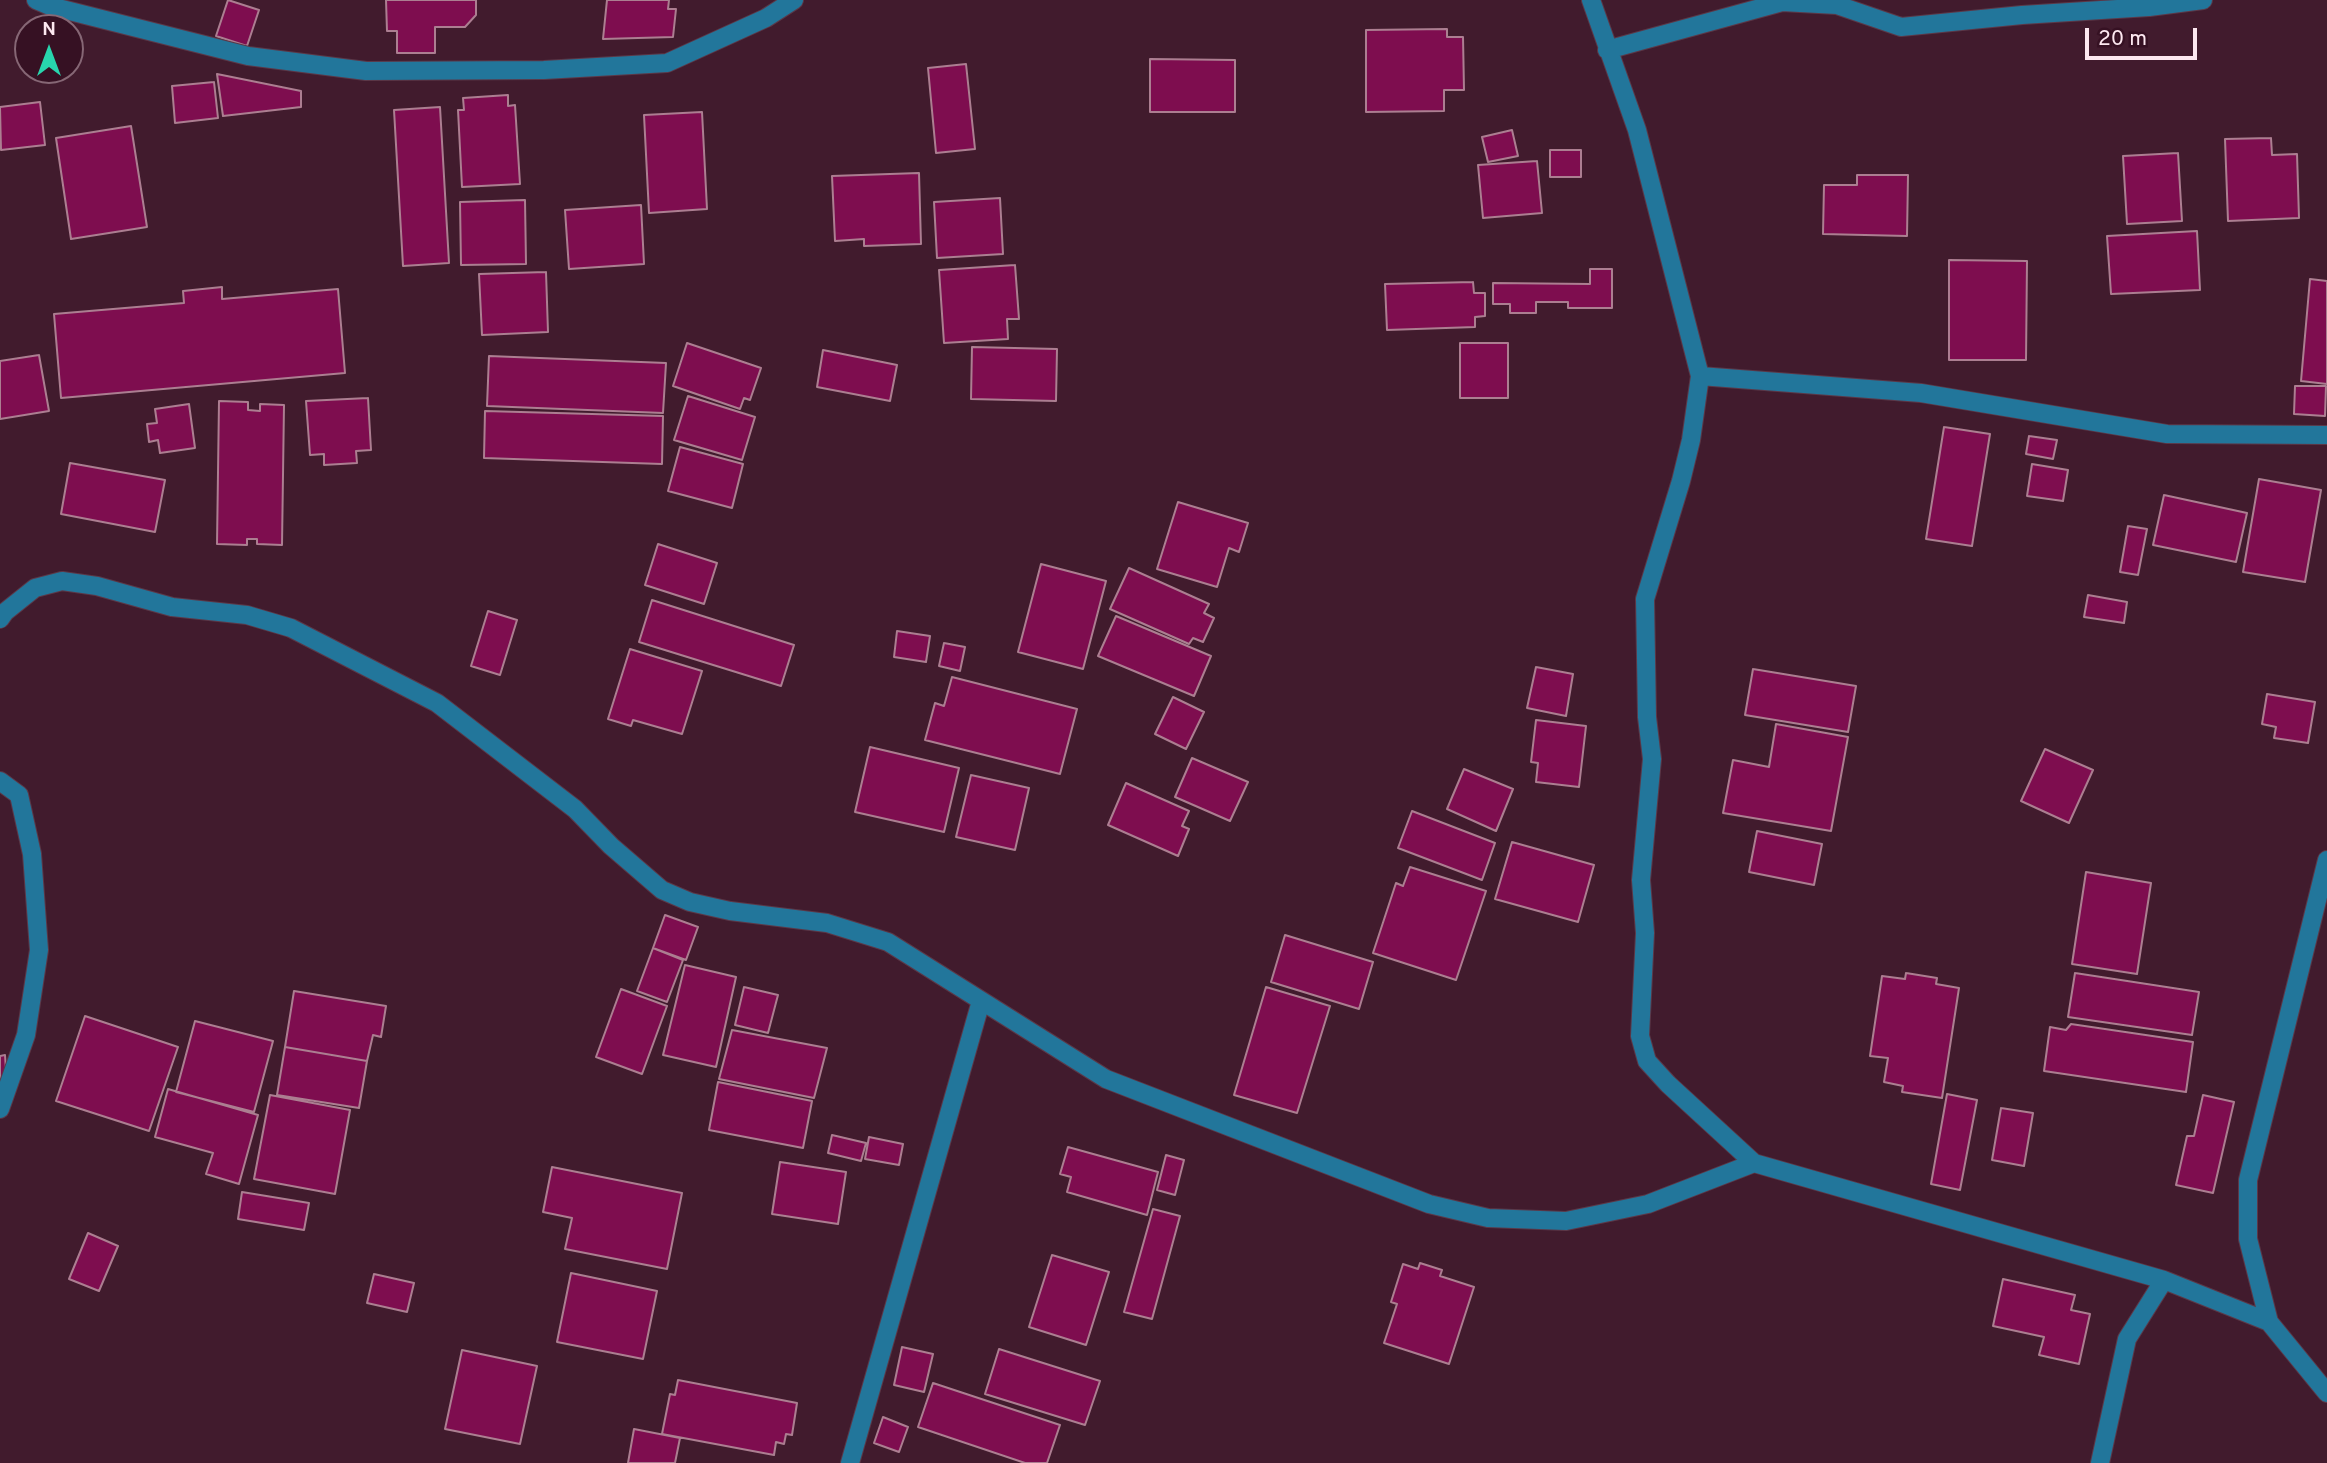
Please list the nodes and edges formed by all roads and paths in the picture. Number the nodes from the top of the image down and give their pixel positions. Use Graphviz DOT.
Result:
graph roads {
  1 [pos="36,0"];
  2 [pos="794,0"];
  3 [pos="1591,0"];
  4 [pos="2203,0"];
  5 [pos="1608,50"];
  6 [pos="1700,376"];
  7 [pos="2327,435"];
  8 [pos="0,619"];
  9 [pos="0,781"];
  10 [pos="2327,860"];
  11 [pos="981,1000"];
  12 [pos="0,1109"];
  13 [pos="1755,1163"];
  14 [pos="2164,1280"];
  15 [pos="2269,1322"];
  16 [pos="2327,1393"];
  17 [pos="849,1463"];
  18 [pos="2100,1463"];
  1 -- 2 [label="street"];
  3 -- 5 [label="street"];
  4 -- 5 [label="street"];
  5 -- 6 [label="street"];
  6 -- 7 [label="street"];
  6 -- 13 [label="street"];
  8 -- 11 [label="street"];
  9 -- 12 [label="street"];
  10 -- 15 [label="street"];
  11 -- 13 [label="street"];
  11 -- 17 [label="street"];
  13 -- 14 [label="street"];
  14 -- 15 [label="street"];
  14 -- 18 [label="street"];
  15 -- 16 [label="street"];
}
